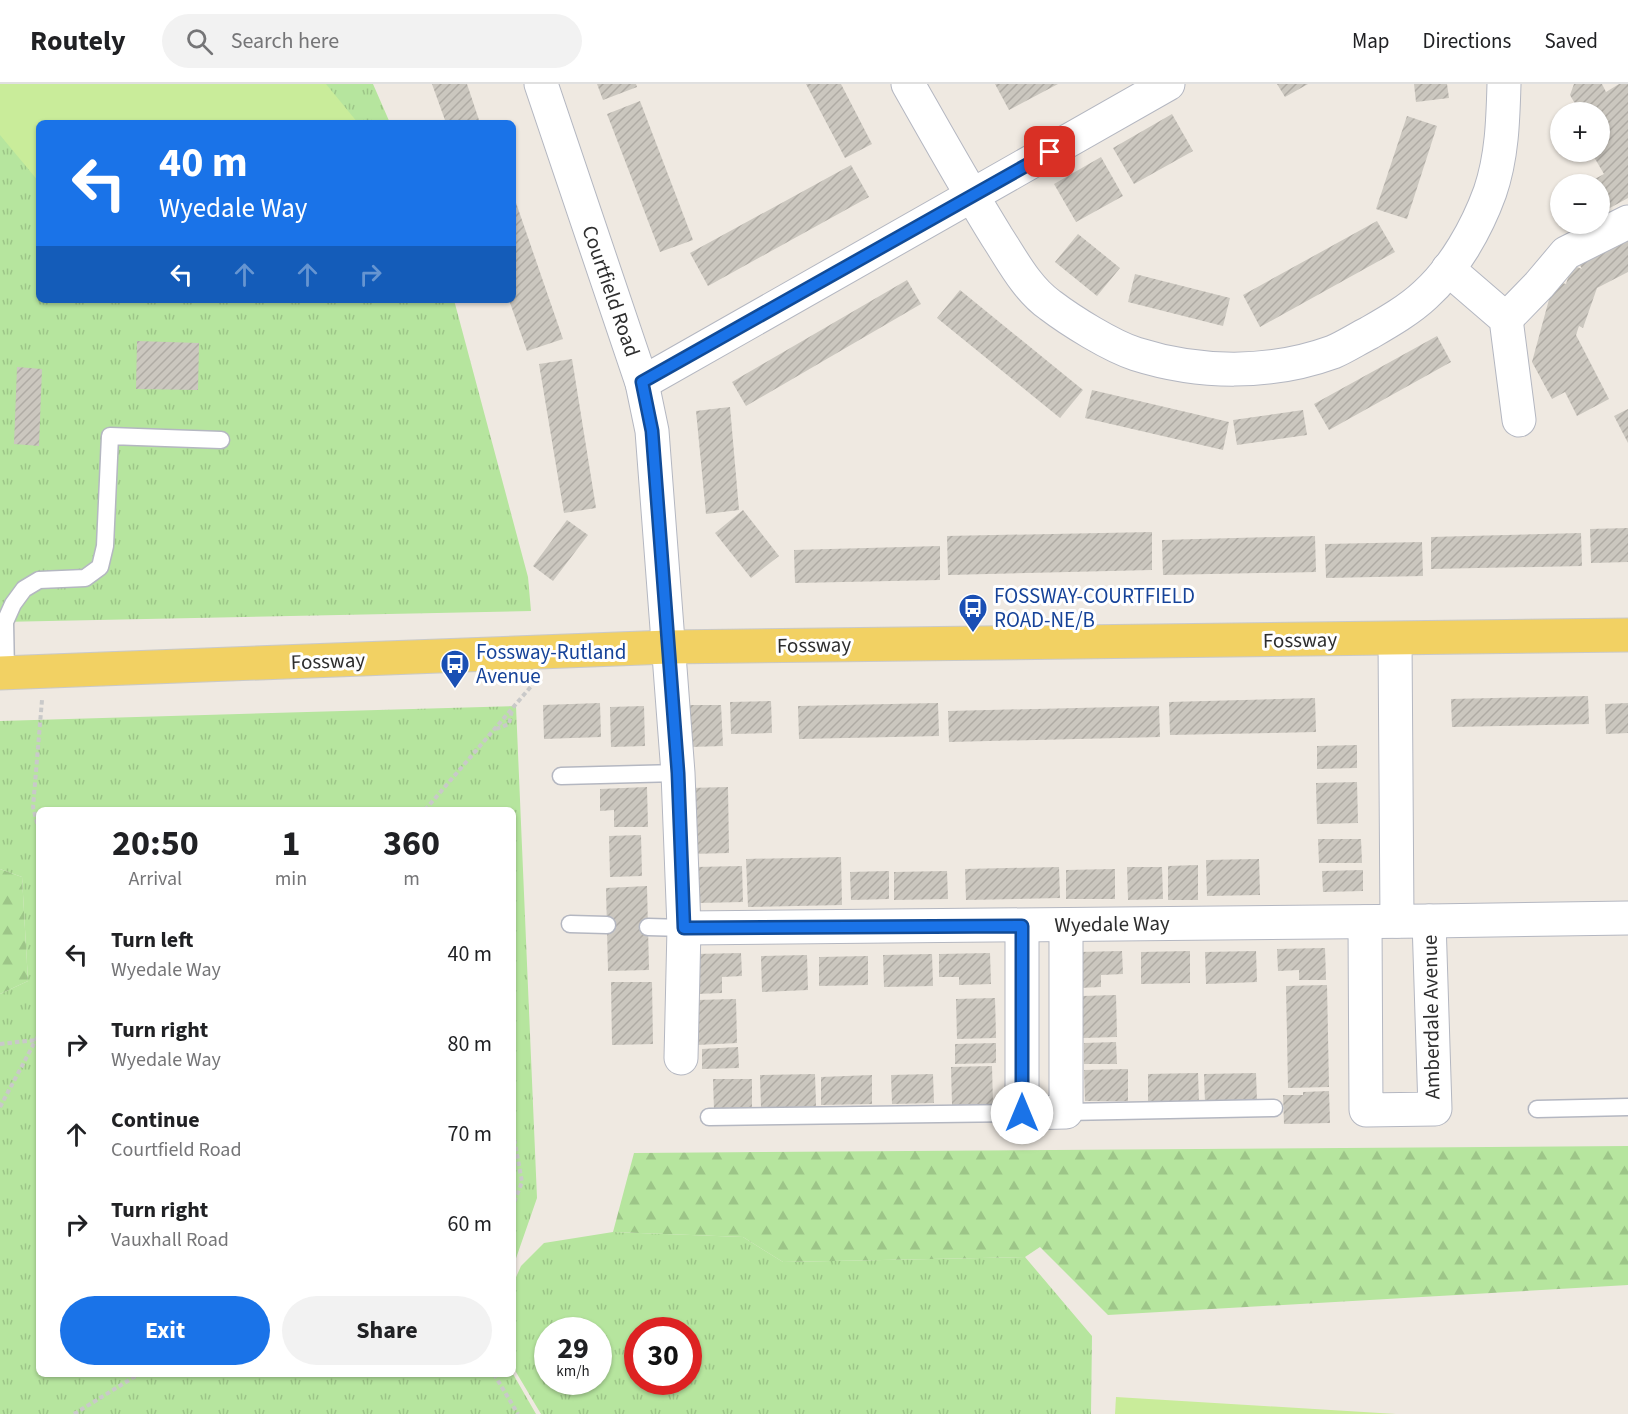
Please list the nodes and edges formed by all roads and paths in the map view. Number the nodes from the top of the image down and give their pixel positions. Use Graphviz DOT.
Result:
graph roads {
  1 [pos="541,84"];
  2 [pos="908,84"];
  3 [pos="1168,84"];
  4 [pos="1504,84"];
  5 [pos="972,197"];
  6 [pos="1628,222"];
  7 [pos="1448,269"];
  8 [pos="1506,319"];
  9 [pos="642,382"];
  10 [pos="1519,420"];
  11 [pos="221,440"];
  12 [pos="1628,635"];
  13 [pos="1395,639"];
  14 [pos="668,647"];
  15 [pos="559,652"];
  16 [pos="44,672"];
  17 [pos="3,673"];
  18 [pos="678,773"];
  19 [pos="561,776"];
  20 [pos="428,807"];
  21 [pos="36,819"];
  22 [pos="1628,918"];
  23 [pos="1397,921"];
  24 [pos="1429,921"];
  25 [pos="1365,922"];
  26 [pos="570,924"];
  27 [pos="607,925"];
  28 [pos="1066,925"];
  29 [pos="1022,926"];
  30 [pos="648,927"];
  31 [pos="684,928"];
  32 [pos="36,1040"];
  33 [pos="36,1042"];
  34 [pos="0,1044"];
  35 [pos="681,1058"];
  36 [pos="0,1107"];
  37 [pos="1628,1107"];
  38 [pos="1274,1108"];
  39 [pos="1537,1109"];
  40 [pos="1066,1112"];
  41 [pos="1022,1113"];
  42 [pos="708,1117"];
  43 [pos="516,1149"];
  44 [pos="516,1197"];
  45 [pos="134,1377"];
  46 [pos="496,1377"];
  47 [pos="74,1414"];
  48 [pos="518,1414"];
  1 -- 9 [label="street, Courtfield Road"];
  2 -- 5 [label="street"];
  3 -- 5 [label="street"];
  4 -- 7 [label="street"];
  5 -- 7 [label="street"];
  5 -- 9 [label="street"];
  6 -- 8 [label="street"];
  7 -- 8 [label="street"];
  8 -- 10 [label="street"];
  9 -- 14 [label="street, Courtfield Road"];
  11 -- 17 [label="lane"];
  12 -- 13 [label="main road, Fossway"];
  13 -- 14 [label="main road, Fossway"];
  13 -- 23 [label="street, Amberdale Avenue"];
  14 -- 15 [label="main road, Fossway"];
  14 -- 18 [label="street"];
  15 -- 16 [label="main road, Fossway"];
  15 -- 20 [label="path"];
  16 -- 17 [label="main road, Fossway"];
  16 -- 21 [label="path"];
  18 -- 19 [label="lane"];
  18 -- 31 [label="street"];
  22 -- 24 [label="street, Wyedale Way"];
  23 -- 24 [label="street, Wyedale Way"];
  23 -- 25 [label="street, Wyedale Way"];
  24 -- 25 [label="street, Amberdale Avenue"];
  25 -- 28 [label="street, Wyedale Way"];
  26 -- 27 [label="lane"];
  28 -- 29 [label="street, Wyedale Way"];
  28 -- 40 [label="street"];
  29 -- 31 [label="street, Wyedale Way"];
  29 -- 41 [label="street"];
  30 -- 31 [label="lane"];
  31 -- 35 [label="street"];
  32 -- 34 [label="path"];
  33 -- 36 [label="path"];
  37 -- 39 [label="lane"];
  38 -- 40 [label="lane"];
  40 -- 41 [label="street"];
  41 -- 42 [label="lane"];
  43 -- 44 [label="path"];
  45 -- 47 [label="path"];
  46 -- 48 [label="path"];
}
